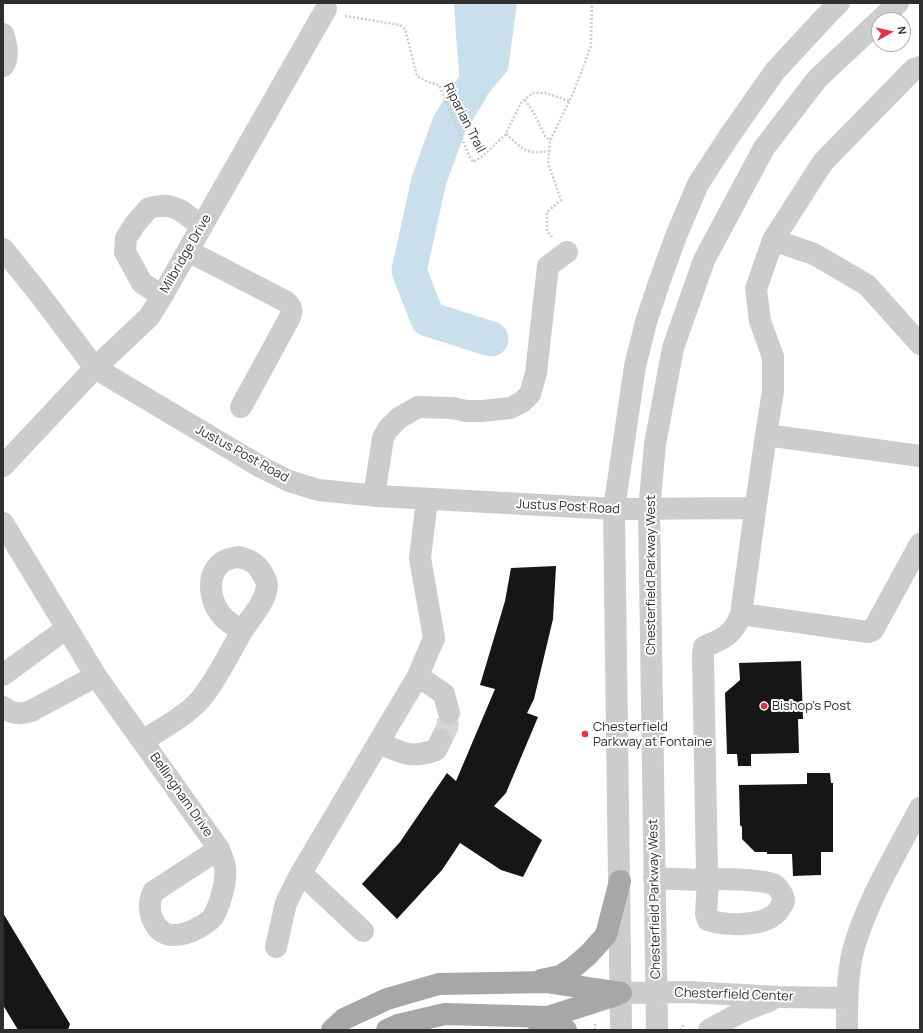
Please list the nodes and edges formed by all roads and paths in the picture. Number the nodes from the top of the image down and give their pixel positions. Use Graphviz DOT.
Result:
graph roads {
  1 [pos="592,3"];
  2 [pos="839,3"];
  3 [pos="898,3"];
  4 [pos="326,9"];
  5 [pos="3,34"];
  6 [pos="3,66"];
  7 [pos="920,67"];
  8 [pos="525,100"];
  9 [pos="569,101"];
  10 [pos="506,134"];
  11 [pos="550,141"];
  12 [pos="549,151"];
  13 [pos="202,226"];
  14 [pos="773,240"];
  15 [pos="3,249"];
  16 [pos="188,251"];
  17 [pos="567,252"];
  18 [pos="162,296"];
  19 [pos="920,344"];
  20 [pos="95,368"];
  21 [pos="241,407"];
  22 [pos="766,435"];
  23 [pos="920,456"];
  24 [pos="3,466"];
  25 [pos="374,496"];
  26 [pos="427,500"];
  27 [pos="756,504"];
  28 [pos="614,509"];
  29 [pos="649,510"];
  30 [pos="3,523"];
  31 [pos="920,544"];
  32 [pos="741,614"];
  33 [pos="67,628"];
  34 [pos="242,631"];
  35 [pos="3,675"];
  36 [pos="96,676"];
  37 [pos="418,676"];
  38 [pos="3,707"];
  39 [pos="449,713"];
  40 [pos="441,740"];
  41 [pos="143,741"];
  42 [pos="379,743"];
  43 [pos="920,808"];
  44 [pos="219,849"];
  45 [pos="301,873"];
  46 [pos="654,878"];
  47 [pos="620,881"];
  48 [pos="363,931"];
  49 [pos="276,947"];
  50 [pos="528,983"];
  51 [pos="656,992"];
  52 [pos="621,993"];
  53 [pos="780,997"];
  54 [pos="847,998"];
  55 [pos="524,1016"];
  56 [pos="595,1024"];
  57 [pos="684,1024"];
  58 [pos="332,1030"];
  59 [pos="387,1030"];
  60 [pos="566,1030"];
  61 [pos="595,1030"];
  62 [pos="621,1030"];
  63 [pos="657,1030"];
  64 [pos="680,1030"];
  65 [pos="709,1030"];
  66 [pos="847,1030"];
  1 -- 9 [label="path"];
  2 -- 28 [label="street"];
  3 -- 29 [label="street, Chesterfield Parkway West"];
  4 -- 10 [label="path, Riparian Trail"];
  4 -- 13 [label="street, Milbridge Drive"];
  5 -- 6 [label="street"];
  7 -- 14 [label="street"];
  8 -- 9 [label="path"];
  8 -- 10 [label="path, Riparian Trail"];
  8 -- 11 [label="path"];
  9 -- 11 [label="path"];
  10 -- 12 [label="path"];
  11 -- 12 [label="path"];
  12 -- 17 [label="path"];
  13 -- 16 [label="street, Milbridge Drive"];
  13 -- 18 [label="street"];
  14 -- 19 [label="street"];
  14 -- 22 [label="street"];
  15 -- 20 [label="street, Justus Post Road"];
  16 -- 18 [label="street, Milbridge Drive"];
  16 -- 21 [label="street"];
  17 -- 25 [label="street"];
  18 -- 20 [label="street, Milbridge Drive"];
  20 -- 24 [label="street, Milbridge Drive"];
  20 -- 25 [label="street, Justus Post Road"];
  22 -- 23 [label="street"];
  22 -- 27 [label="street"];
  25 -- 26 [label="street, Justus Post Road"];
  26 -- 28 [label="street, Justus Post Road"];
  26 -- 37 [label="street"];
  27 -- 29 [label="street, Justus Post Road"];
  27 -- 32 [label="street"];
  28 -- 29 [label="street, Justus Post Road"];
  28 -- 47 [label="street"];
  29 -- 46 [label="street, Chesterfield Parkway West"];
  30 -- 33 [label="street, Bellingham Drive"];
  31 -- 32 [label="street"];
  32 -- 46 [label="street"];
  33 -- 35 [label="street"];
  33 -- 36 [label="street, Bellingham Drive"];
  34 -- 41 [label="street, Bellingham Drive"];
  36 -- 38 [label="street"];
  36 -- 41 [label="street, Bellingham Drive"];
  37 -- 39 [label="street"];
  37 -- 42 [label="street"];
  40 -- 42 [label="street"];
  41 -- 44 [label="street, Bellingham Drive"];
  42 -- 45 [label="street"];
  43 -- 54 [label="street"];
  45 -- 48 [label="street"];
  45 -- 49 [label="street"];
  46 -- 51 [label="street, Chesterfield Parkway West"];
  47 -- 50 [label="main road"];
  47 -- 52 [label="street"];
  50 -- 52 [label="main road"];
  50 -- 58 [label="main road"];
  51 -- 52 [label="street, Chesterfield Center"];
  51 -- 53 [label="street, Chesterfield Center"];
  51 -- 63 [label="street, Chesterfield Parkway West"];
  52 -- 55 [label="main road"];
  52 -- 62 [label="street"];
  53 -- 54 [label="street, Chesterfield Center"];
  53 -- 65 [label="street"];
  54 -- 66 [label="street"];
  55 -- 59 [label="main road"];
  55 -- 60 [label="main road"];
  56 -- 61 [label="path"];
  57 -- 64 [label="path"];
}
